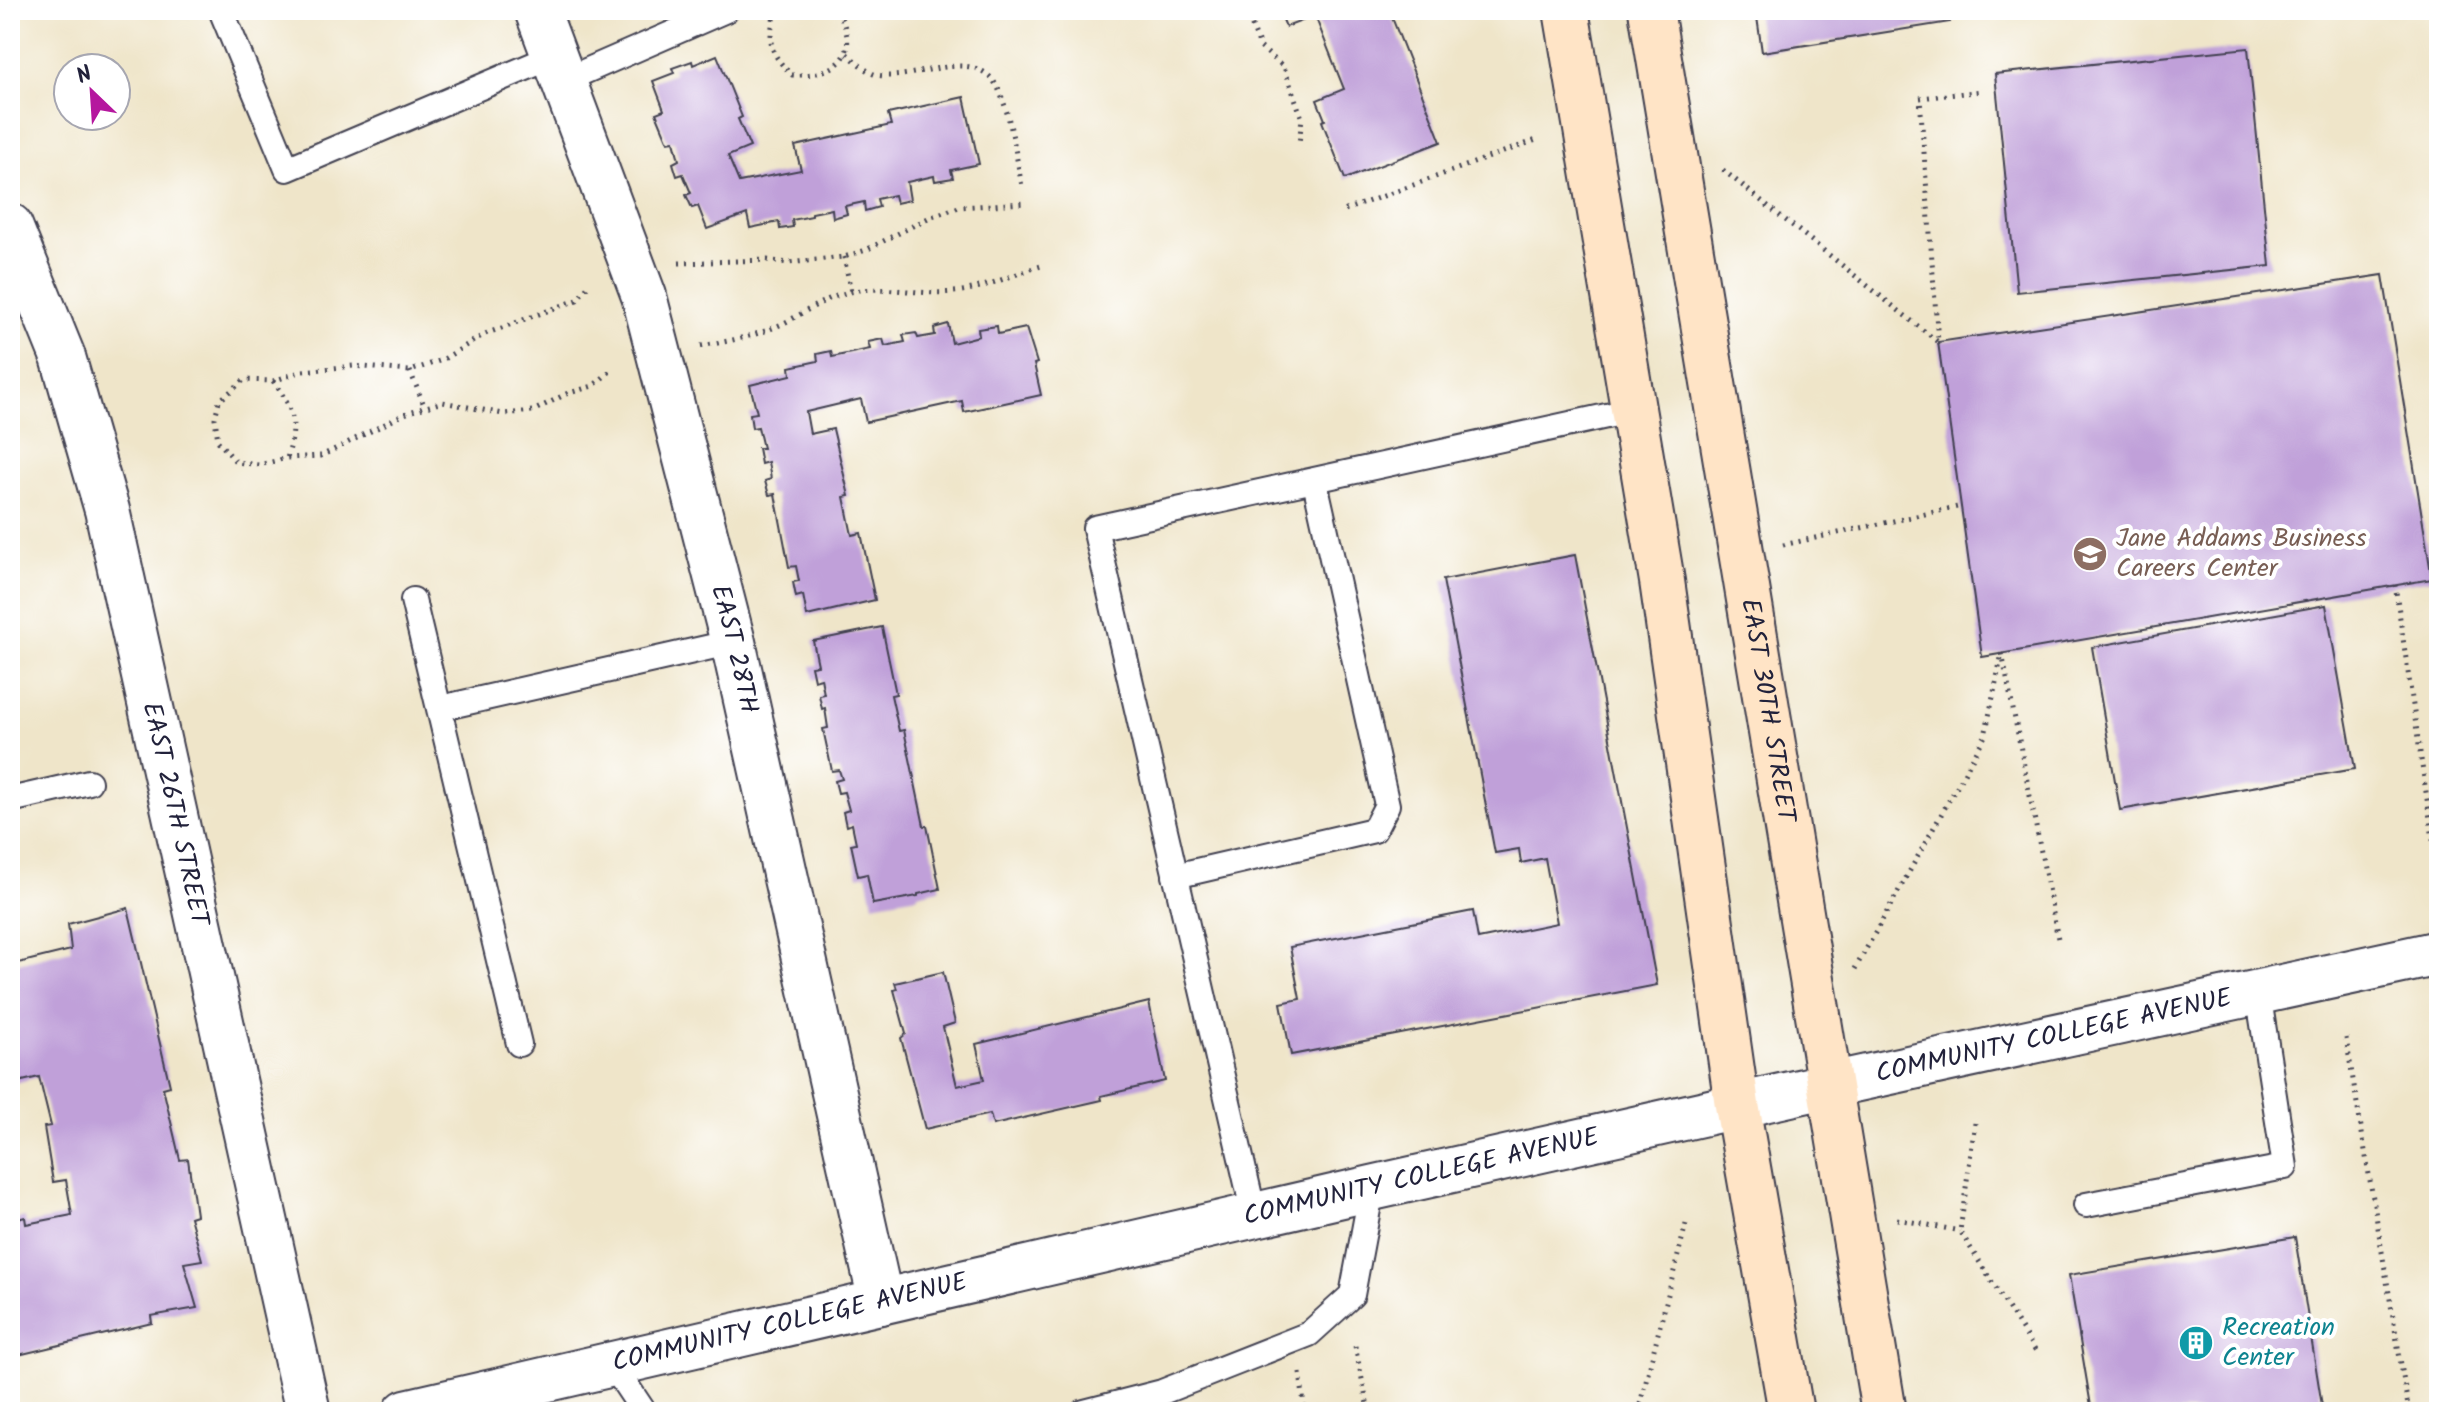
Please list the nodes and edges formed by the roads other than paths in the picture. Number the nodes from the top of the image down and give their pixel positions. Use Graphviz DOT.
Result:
graph roads {
  1 [pos="221,10"];
  2 [pos="537,10"];
  3 [pos="726,10"];
  4 [pos="1566,10"];
  5 [pos="1651,10"];
  6 [pos="559,68"];
  7 [pos="10,226"];
  8 [pos="1634,410"];
  9 [pos="1315,482"];
  10 [pos="413,600"];
  11 [pos="733,642"];
  12 [pos="441,708"];
  13 [pos="89,782"];
  14 [pos="10,800"];
  15 [pos="1175,876"];
  16 [pos="2439,953"];
  17 [pos="2258,992"];
  18 [pos="519,1044"];
  19 [pos="1830,1085"];
  20 [pos="1737,1105"];
  21 [pos="1372,1188"];
  22 [pos="2086,1205"];
  23 [pos="1254,1214"];
  24 [pos="881,1302"];
  25 [pos="612,1364"];
  26 [pos="308,1412"];
  27 [pos="406,1412"];
  28 [pos="644,1412"];
  29 [pos="1084,1412"];
  30 [pos="1791,1412"];
  31 [pos="1884,1412"];
  1 -- 6 [label="lane"];
  2 -- 6 [label="street, EAST 28TH"];
  3 -- 6 [label="lane"];
  4 -- 8 [label="main road"];
  5 -- 19 [label="main road, EAST 30TH STREET"];
  6 -- 11 [label="street, EAST 28TH"];
  7 -- 26 [label="street, EAST 26TH STREET"];
  8 -- 9 [label="lane"];
  8 -- 20 [label="main road"];
  9 -- 15 [label="lane"];
  9 -- 15 [label="lane"];
  10 -- 12 [label="lane"];
  11 -- 12 [label="lane"];
  11 -- 24 [label="street, EAST 28TH"];
  12 -- 18 [label="lane"];
  13 -- 14 [label="lane"];
  15 -- 23 [label="lane"];
  16 -- 17 [label="street, COMMUNITY COLLEGE AVENUE"];
  17 -- 19 [label="street, COMMUNITY COLLEGE AVENUE"];
  17 -- 22 [label="lane"];
  19 -- 20 [label="street, COMMUNITY COLLEGE AVENUE"];
  19 -- 31 [label="main road, EAST 30TH STREET"];
  20 -- 21 [label="street, COMMUNITY COLLEGE AVENUE"];
  20 -- 30 [label="main road"];
  21 -- 23 [label="street, COMMUNITY COLLEGE AVENUE"];
  21 -- 29 [label="lane"];
  23 -- 24 [label="street, COMMUNITY COLLEGE AVENUE"];
  24 -- 25 [label="street, COMMUNITY COLLEGE AVENUE"];
  25 -- 27 [label="street, COMMUNITY COLLEGE AVENUE"];
  25 -- 28 [label="lane"];
}
